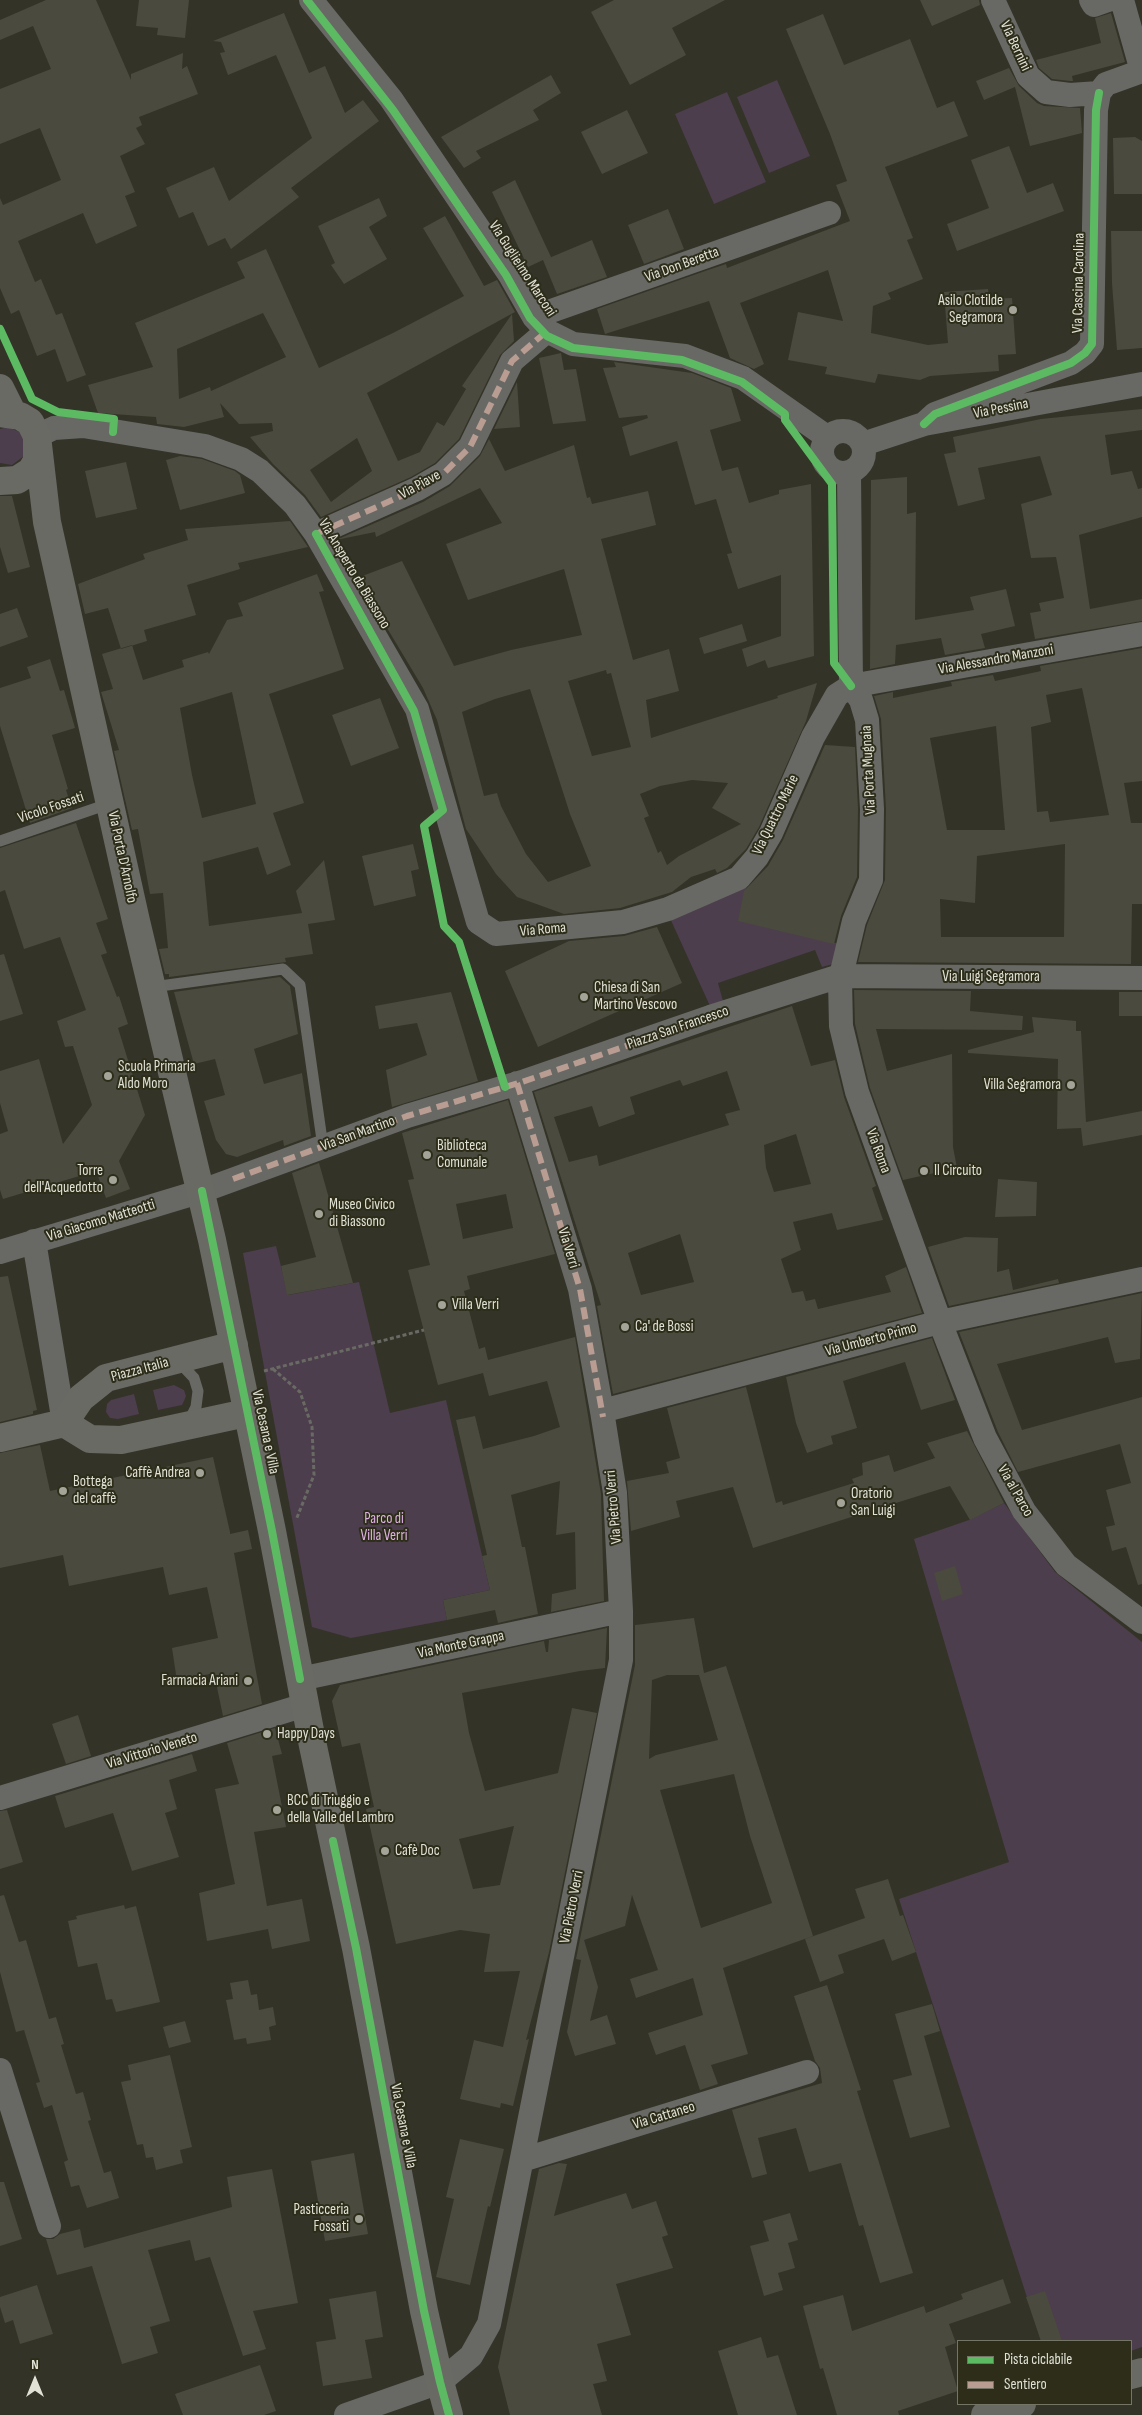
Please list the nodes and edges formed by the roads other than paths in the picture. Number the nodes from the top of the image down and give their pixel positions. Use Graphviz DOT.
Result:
graph roads {
  1 [pos="312,0"];
  2 [pos="993,0"];
  3 [pos="1091,0"];
  4 [pos="1108,0"];
  5 [pos="1122,0"];
  6 [pos="1142,71"];
  7 [pos="1099,93"];
  8 [pos="829,213"];
  9 [pos="541,324"];
  10 [pos="1142,384"];
  11 [pos="0,388"];
  12 [pos="1142,402"];
  13 [pos="7,414"];
  14 [pos="917,426"];
  15 [pos="37,436"];
  16 [pos="827,438"];
  17 [pos="863,444"];
  18 [pos="849,473"];
  19 [pos="5,481"];
  20 [pos="47,522"];
  21 [pos="316,534"];
  22 [pos="1142,634"];
  23 [pos="851,686"];
  24 [pos="111,803"];
  25 [pos="0,841"];
  26 [pos="668,910"];
  27 [pos="478,922"];
  28 [pos="840,976"];
  29 [pos="1142,978"];
  30 [pos="153,987"];
  31 [pos="517,1083"];
  32 [pos="323,1147"];
  33 [pos="202,1191"];
  34 [pos="34,1241"];
  35 [pos="0,1252"];
  36 [pos="1142,1279"];
  37 [pos="940,1322"];
  38 [pos="234,1345"];
  39 [pos="177,1360"];
  40 [pos="246,1414"];
  41 [pos="603,1414"];
  42 [pos="64,1423"];
  43 [pos="186,1426"];
  44 [pos="0,1438"];
  45 [pos="621,1611"];
  46 [pos="1142,1622"];
  47 [pos="303,1692"];
  48 [pos="0,1798"];
  49 [pos="0,2070"];
  50 [pos="807,2072"];
  51 [pos="522,2160"];
  52 [pos="49,2226"];
  53 [pos="440,2382"];
  54 [pos="1019,2405"];
  55 [pos="346,2415"];
  56 [pos="449,2415"];
  57 [pos="985,2415"];
  1 -- 9 [label="street, Via Guglielmo Marconi"];
  2 -- 7 [label="street, Via Bernini"];
  3 -- 4 [label="street"];
  5 -- 6 [label="street"];
  6 -- 7 [label="street"];
  7 -- 14 [label="street, Via Cascina Carolina"];
  8 -- 9 [label="street, Via Don Beretta"];
  9 -- 16 [label="street, Via Guglielmo Marconi"];
  9 -- 21 [label="street, Via Piave"];
  10 -- 14 [label="street, Via Pessina"];
  11 -- 13 [label="main road"];
  12 -- 14 [label="street"];
  13 -- 15 [label="main road"];
  14 -- 17 [label="street, Via Pessina"];
  15 -- 19 [label="main road"];
  15 -- 20 [label="main road, Via Porta D'Arnolfo"];
  15 -- 21 [label="street, Via Ansperto da Biassono"];
  16 -- 17 [label="street"];
  16 -- 18 [label="street"];
  17 -- 18 [label="street"];
  18 -- 23 [label="street, Via Porta Mugnaia"];
  19 -- 20 [label="main road, Via Porta D'Arnolfo"];
  20 -- 24 [label="main road, Via Porta D'Arnolfo"];
  21 -- 27 [label="street, Via Ansperto da Biassono"];
  22 -- 23 [label="street, Via Alessandro Manzoni"];
  23 -- 26 [label="street, Via Quattro Marie"];
  23 -- 28 [label="street, Via Porta Mugnaia"];
  24 -- 25 [label="lane, Vicolo Fossati"];
  24 -- 30 [label="main road, Via Porta D'Arnolfo"];
  26 -- 27 [label="street, Via Roma"];
  28 -- 29 [label="street, Via Luigi Segramora"];
  28 -- 31 [label="street, Piazza San Francesco"];
  28 -- 37 [label="street, Via Roma"];
  30 -- 32 [label="lane"];
  30 -- 33 [label="main road, Via Porta D'Arnolfo"];
  31 -- 32 [label="street, Via San Martino"];
  31 -- 41 [label="street, Via Verri"];
  32 -- 33 [label="street, Via San Martino"];
  33 -- 34 [label="street, Via Giacomo Matteotti"];
  33 -- 38 [label="main road, Via Cesana e Villa"];
  34 -- 35 [label="street, Via Giacomo Matteotti"];
  34 -- 42 [label="street"];
  36 -- 37 [label="street, Via Umberto Primo"];
  37 -- 41 [label="street, Via Umberto Primo"];
  37 -- 46 [label="street, Via al Parco"];
  38 -- 39 [label="main road, Piazza Italia"];
  38 -- 40 [label="main road, Via Cesana e Villa"];
  39 -- 42 [label="main road, Piazza Italia"];
  39 -- 43 [label="lane"];
  40 -- 43 [label="main road"];
  40 -- 47 [label="main road, Via Cesana e Villa"];
  41 -- 45 [label="street, Via Pietro Verri"];
  42 -- 43 [label="main road"];
  42 -- 44 [label="main road"];
  45 -- 47 [label="street, Via Monte Grappa"];
  45 -- 51 [label="street, Via Pietro Verri"];
  47 -- 48 [label="street, Via Vittorio Veneto"];
  47 -- 53 [label="main road, Via Cesana e Villa"];
  49 -- 52 [label="street"];
  50 -- 51 [label="street, Via Cattaneo"];
  51 -- 53 [label="street, Via Pietro Verri"];
  53 -- 55 [label="street"];
  53 -- 56 [label="main road, Via Cesana e Villa"];
  54 -- 57 [label="main road"];
}
